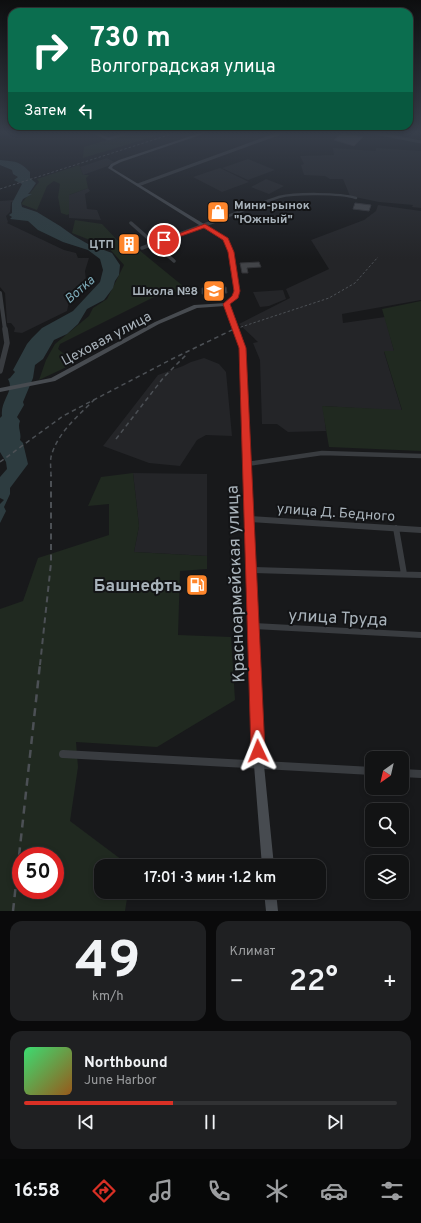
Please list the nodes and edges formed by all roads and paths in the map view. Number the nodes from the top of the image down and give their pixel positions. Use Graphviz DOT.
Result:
graph roads {
  1 [pos="119,174"];
  2 [pos="169,174"];
  3 [pos="138,185"];
  4 [pos="356,198"];
  5 [pos="131,223"];
  6 [pos="205,226"];
  7 [pos="154,244"];
  8 [pos="142,248"];
  9 [pos="174,261"];
  10 [pos="0,293"];
  11 [pos="227,304"];
  12 [pos="0,371"];
  13 [pos="1,390"];
  14 [pos="421,456"];
  15 [pos="247,464"];
  16 [pos="249,519"];
  17 [pos="396,528"];
  18 [pos="421,530"];
  19 [pos="251,570"];
  20 [pos="404,574"];
  21 [pos="421,576"];
  22 [pos="254,626"];
  23 [pos="421,635"];
  24 [pos="63,754"];
  25 [pos="259,765"];
  26 [pos="365,771"];
  27 [pos="409,773"];
  28 [pos="421,774"];
  29 [pos="267,859"];
  30 [pos="271,899"];
  31 [pos="272,911"];
  1 -- 3 [label="main road"];
  2 -- 3 [label="street"];
  3 -- 6 [label="main road"];
  4 -- 6 [label="street"];
  5 -- 7 [label="street"];
  6 -- 7 [label="street"];
  6 -- 11 [label="main road"];
  7 -- 8 [label="street"];
  7 -- 9 [label="street"];
  10 -- 12 [label="street"];
  11 -- 13 [label="main road, Цеховая улица"];
  11 -- 15 [label="main road, Красноармейская улица"];
  14 -- 15 [label="street"];
  15 -- 16 [label="main road, Красноармейская улица"];
  16 -- 17 [label="street, улица Д. Бедного"];
  16 -- 19 [label="main road, Красноармейская улица"];
  17 -- 18 [label="street, улица Д. Бедного"];
  17 -- 20 [label="street"];
  19 -- 20 [label="street"];
  19 -- 22 [label="main road, Красноармейская улица"];
  20 -- 21 [label="street"];
  22 -- 23 [label="street, улица Труда"];
  22 -- 25 [label="main road, Красноармейская улица"];
  24 -- 25 [label="street"];
  25 -- 26 [label="street"];
  25 -- 29 [label="main road, Красноармейская улица"];
  27 -- 28 [label="street"];
  30 -- 31 [label="main road"];
}
